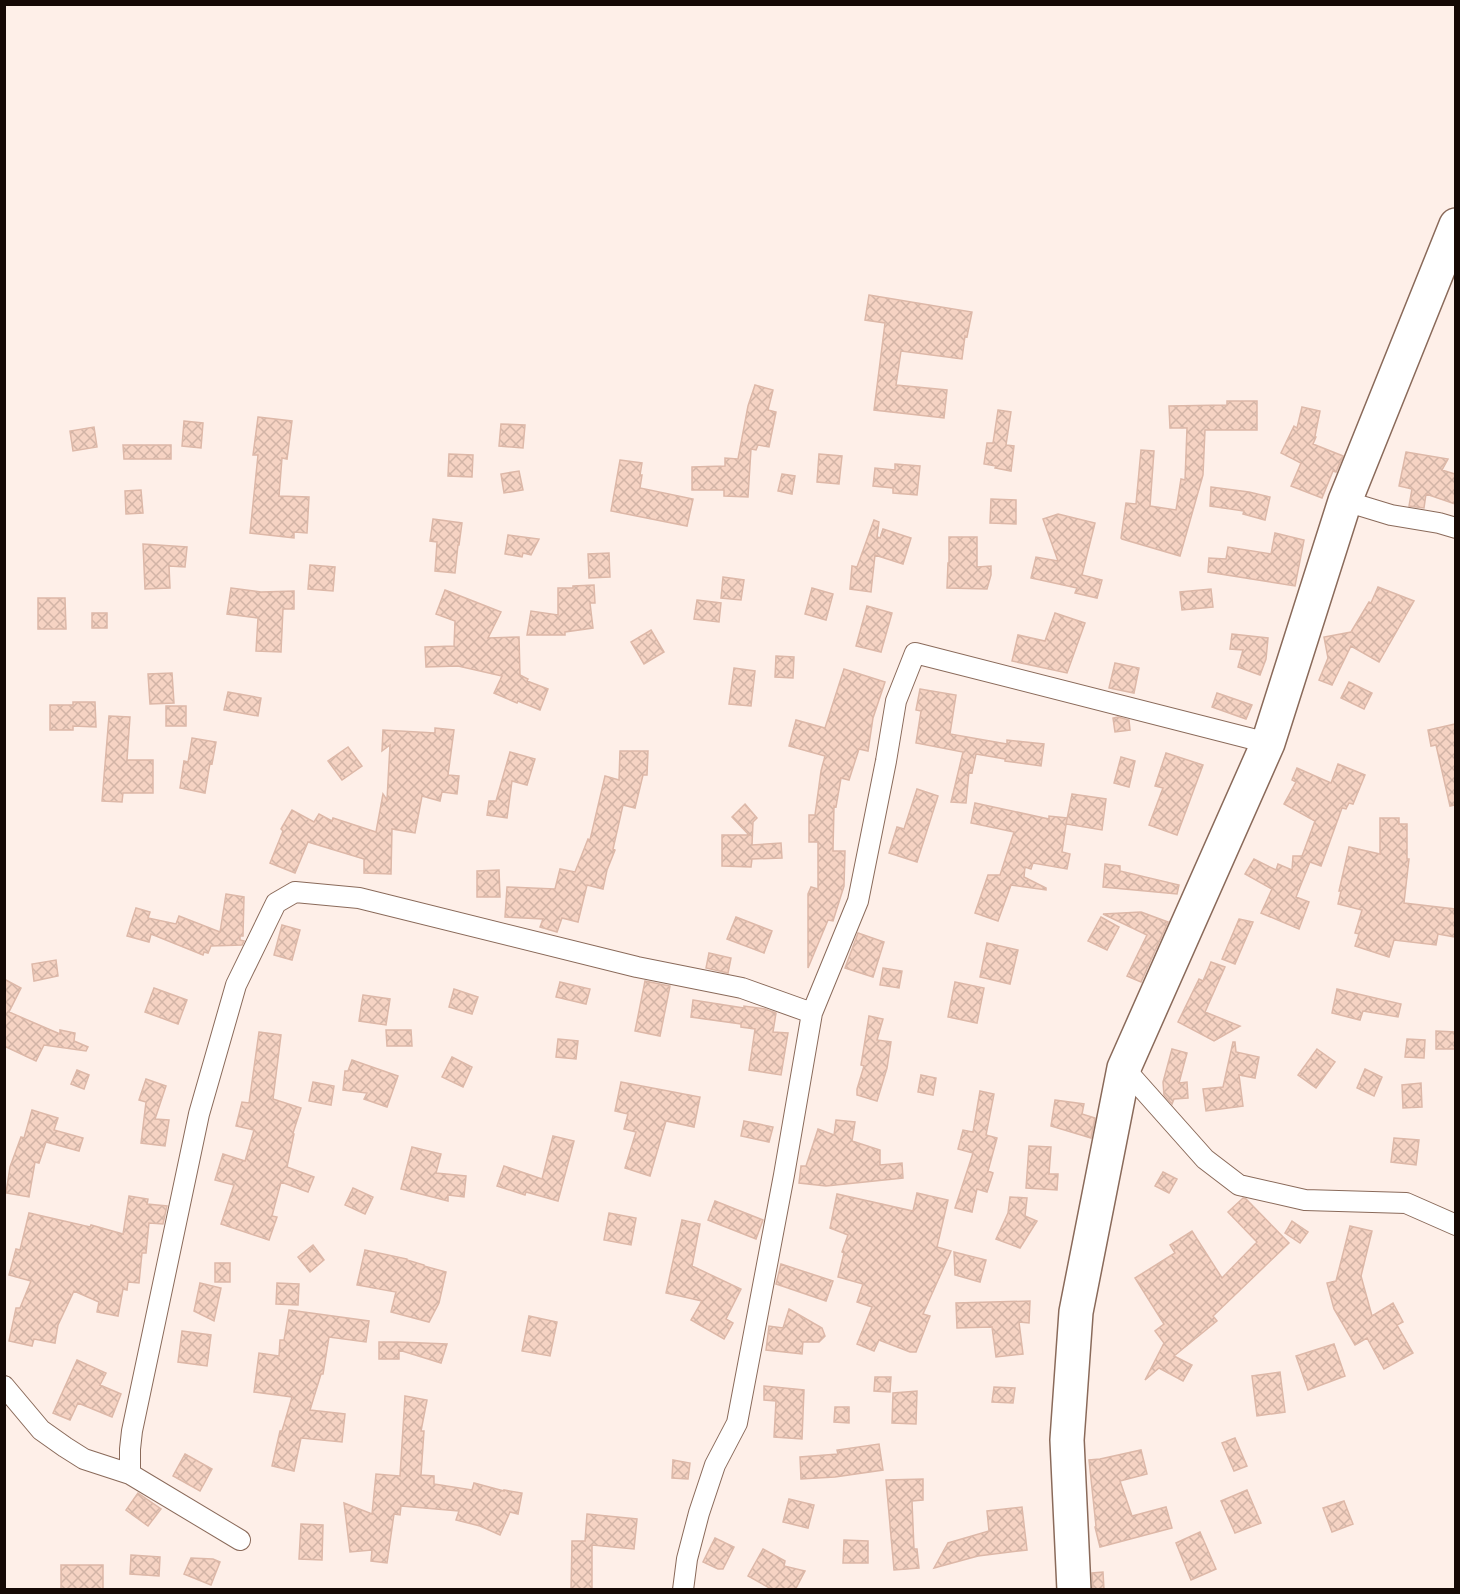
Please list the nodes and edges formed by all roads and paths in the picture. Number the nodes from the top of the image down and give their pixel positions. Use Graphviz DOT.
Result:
graph roads {
  1 [pos="1455,225"];
  2 [pos="1345,501"];
  3 [pos="1455,528"];
  4 [pos="1268,743"];
  5 [pos="812,1013"];
  6 [pos="1124,1068"];
  7 [pos="1455,1225"];
  8 [pos="4,1386"];
  9 [pos="130,1474"];
  10 [pos="240,1540"];
  11 [pos="683,1590"];
  12 [pos="1074,1590"];
  1 -- 2 [label="highway"];
  2 -- 3 [label="street"];
  2 -- 4 [label="highway"];
  4 -- 5 [label="street"];
  4 -- 6 [label="highway"];
  5 -- 9 [label="street"];
  5 -- 11 [label="street"];
  6 -- 7 [label="street"];
  6 -- 12 [label="highway"];
  8 -- 9 [label="street"];
  9 -- 10 [label="street"];
}
